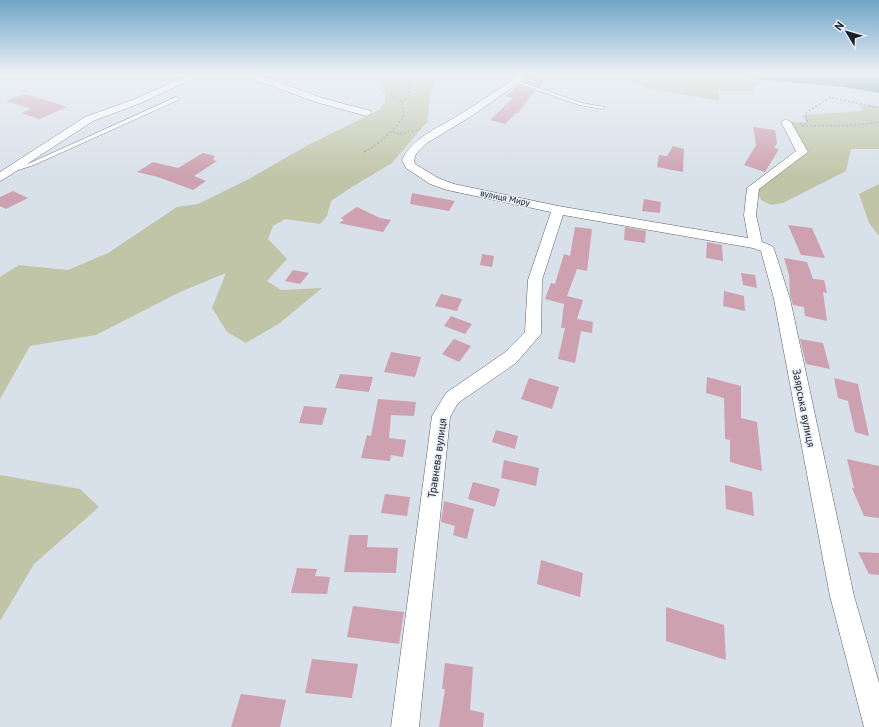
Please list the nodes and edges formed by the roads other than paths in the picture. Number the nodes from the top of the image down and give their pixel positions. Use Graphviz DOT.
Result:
graph roads {
  1 [pos="116,109"];
  2 [pos="154,109"];
  3 [pos="352,109"];
  4 [pos="475,109"];
  5 [pos="367,113"];
  6 [pos="794,124"];
  7 [pos="11,170"];
  8 [pos="0,177"];
  9 [pos="558,210"];
  10 [pos="756,244"];
  11 [pos="405,727"];
  12 [pos="878,727"];
  1 -- 7 [label="street"];
  2 -- 7 [label="lane"];
  3 -- 5 [label="street"];
  4 -- 9 [label="street, вулиця Миру"];
  6 -- 10 [label="street"];
  7 -- 8 [label="street"];
  9 -- 10 [label="street, вулиця Миру"];
  9 -- 11 [label="street, Травнева вулиця"];
  10 -- 12 [label="street, Заярська вулиця"];
}
